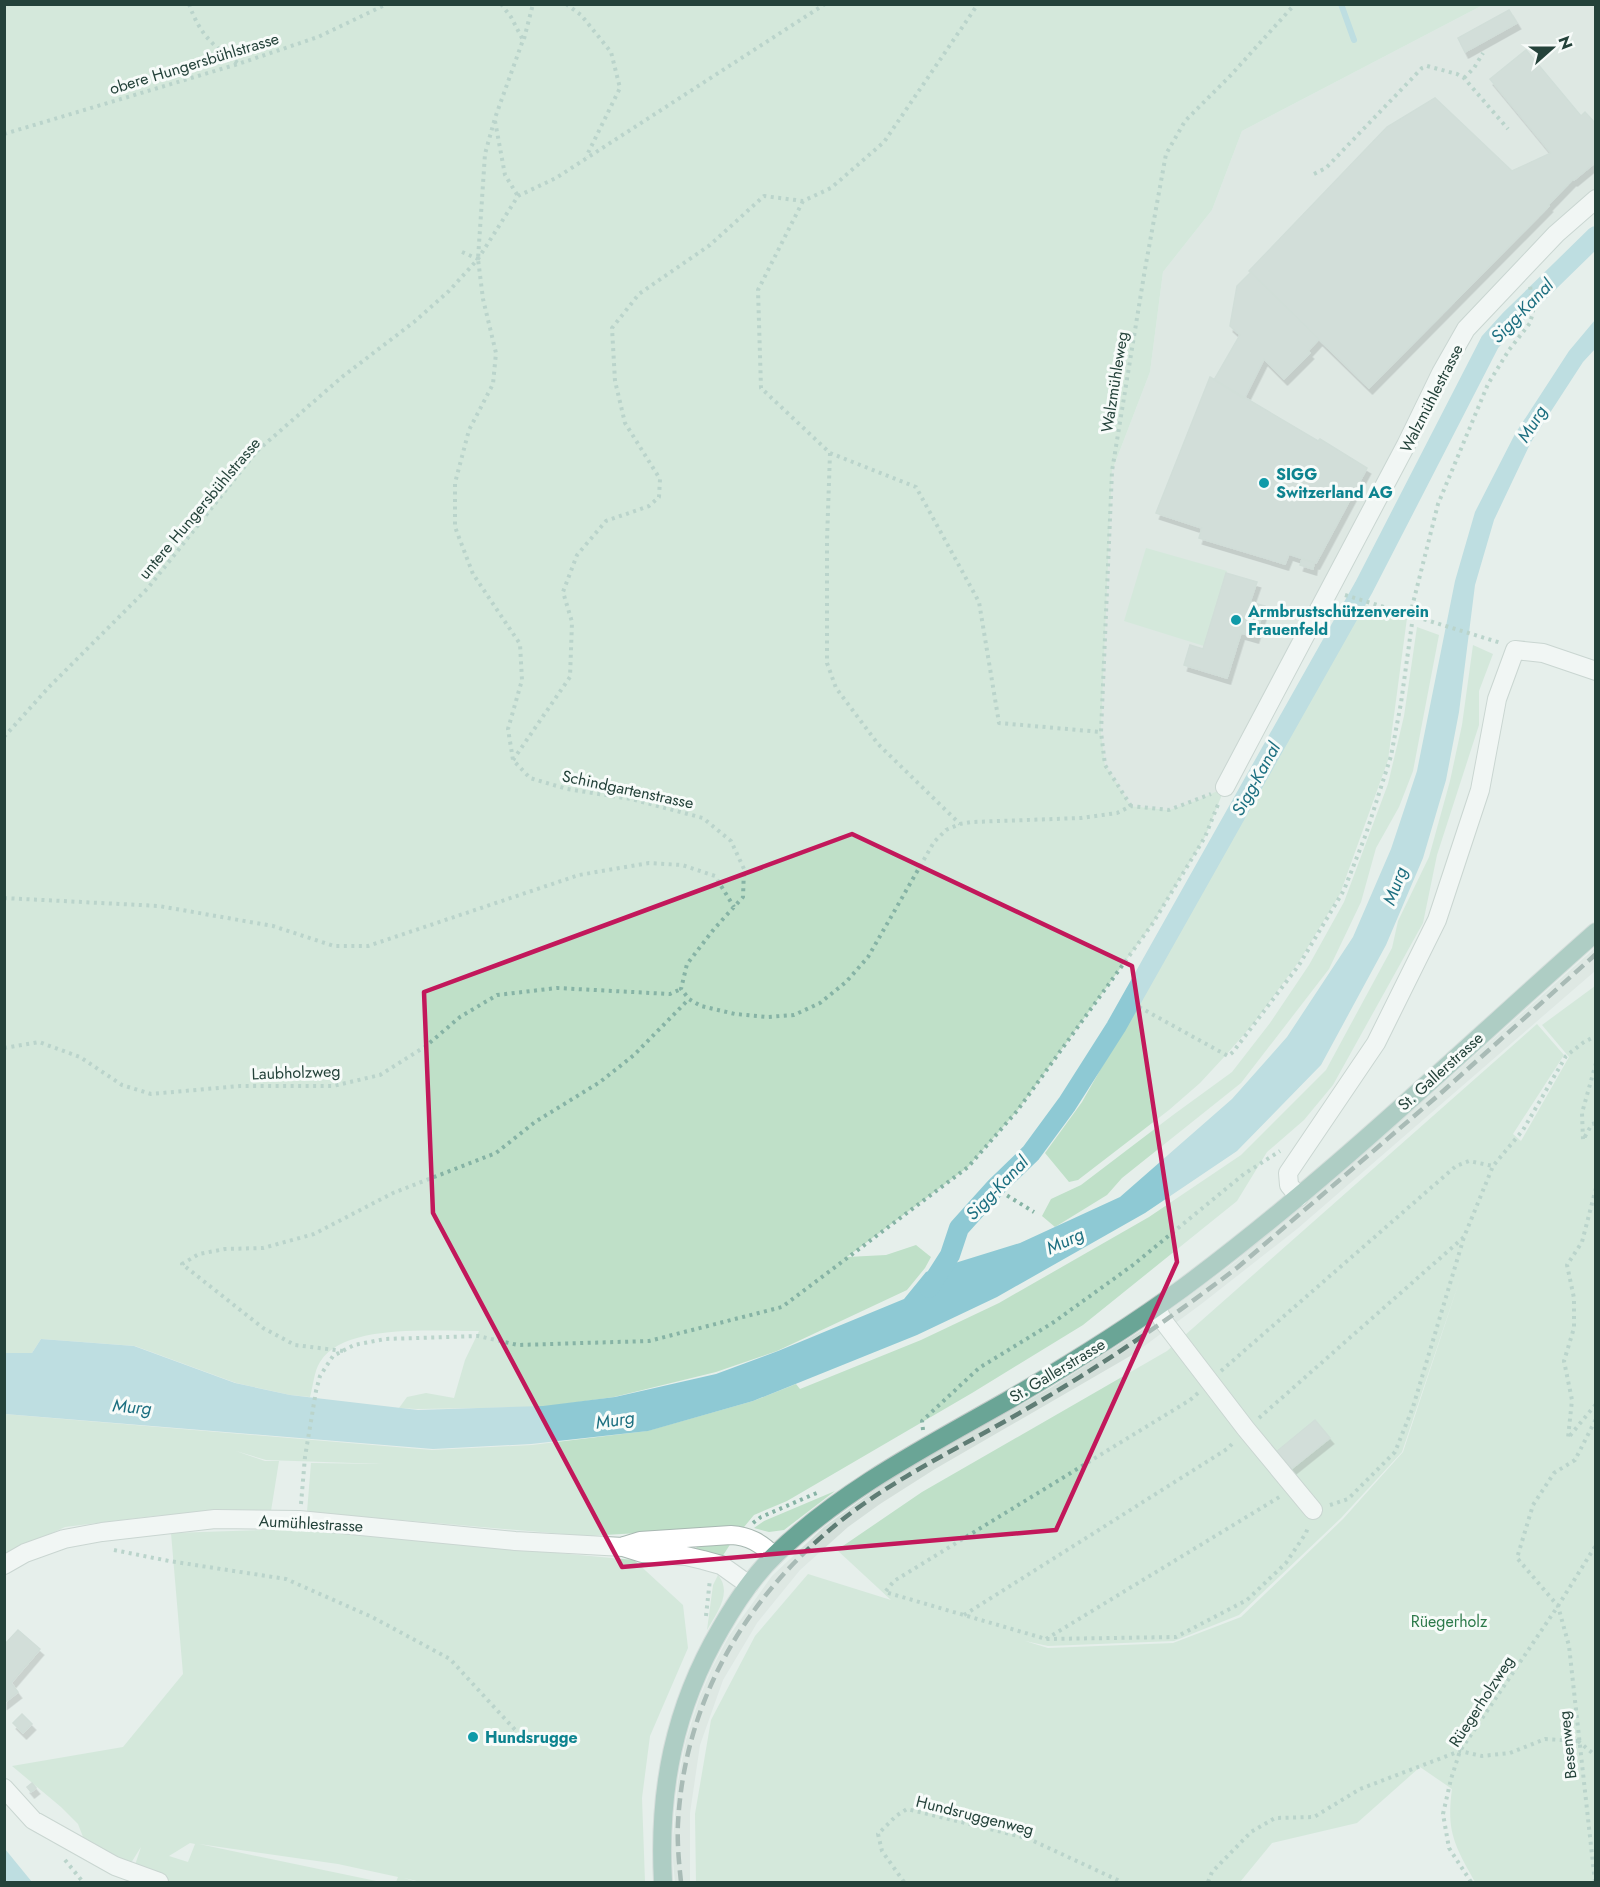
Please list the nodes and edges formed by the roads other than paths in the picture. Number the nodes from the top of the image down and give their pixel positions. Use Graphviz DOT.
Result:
graph roads {
  1 [pos="1596,199"];
  2 [pos="1596,671"];
  3 [pos="1225,787"];
  4 [pos="1596,932"];
  5 [pos="1299,1197"];
  6 [pos="1156,1308"];
  7 [pos="1313,1510"];
  8 [pos="623,1547"];
  9 [pos="774,1556"];
  10 [pos="4,1564"];
  11 [pos="749,1585"];
  12 [pos="4,1788"];
  13 [pos="159,1882"];
  14 [pos="663,1882"];
  1 -- 3 [label="street, Walzmühlestrasse"];
  2 -- 5 [label="street"];
  4 -- 5 [label="main road, St. Gallerstrasse"];
  5 -- 6 [label="main road, St. Gallerstrasse"];
  6 -- 7 [label="street"];
  6 -- 9 [label="main road, St. Gallerstrasse"];
  8 -- 9 [label="street, Aumühlestrasse"];
  8 -- 10 [label="street, Aumühlestrasse"];
  8 -- 11 [label="street, Aumühlestrasse"];
  9 -- 11 [label="main road, St. Gallerstrasse"];
  11 -- 14 [label="main road, St. Gallerstrasse"];
  12 -- 13 [label="street"];
}
